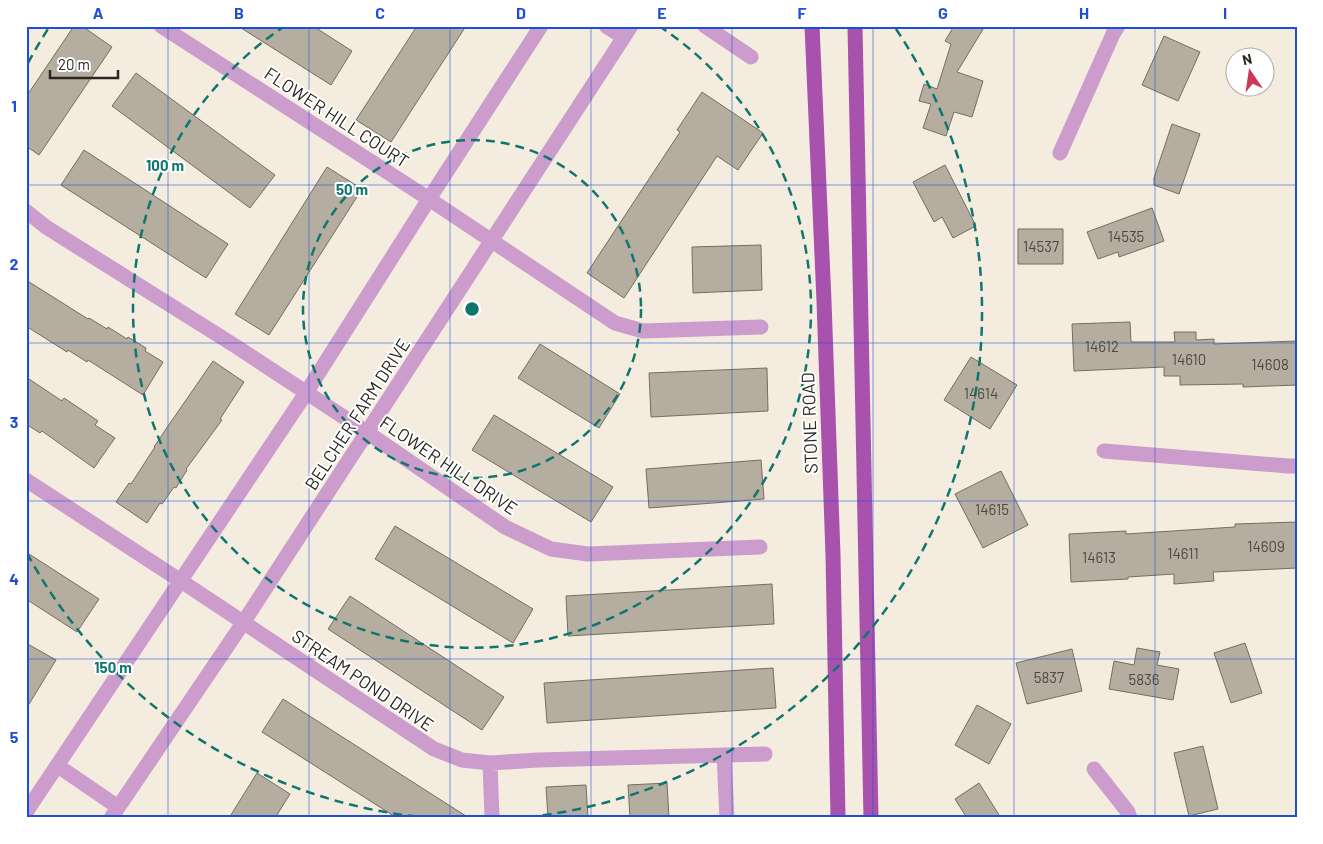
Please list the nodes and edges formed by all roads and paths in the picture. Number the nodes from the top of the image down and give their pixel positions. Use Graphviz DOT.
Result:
graph roads {
  1 [pos="161,26"];
  2 [pos="541,26"];
  3 [pos="606,26"];
  4 [pos="706,26"];
  5 [pos="812,26"];
  6 [pos="855,26"];
  7 [pos="1118,26"];
  8 [pos="627,32"];
  9 [pos="751,56"];
  10 [pos="1060,153"];
  11 [pos="429,199"];
  12 [pos="26,211"];
  13 [pos="492,240"];
  14 [pos="761,327"];
  15 [pos="306,393"];
  16 [pos="368,432"];
  17 [pos="1104,451"];
  18 [pos="1297,466"];
  19 [pos="26,480"];
  20 [pos="760,547"];
  21 [pos="181,581"];
  22 [pos="243,623"];
  23 [pos="765,754"];
  24 [pos="724,755"];
  25 [pos="490,763"];
  26 [pos="58,766"];
  27 [pos="1094,769"];
  28 [pos="26,812"];
  29 [pos="114,812"];
  30 [pos="492,818"];
  31 [pos="727,818"];
  32 [pos="838,818"];
  33 [pos="871,818"];
  34 [pos="1130,818"];
  1 -- 11 [label="street, FLOWER HILL COURT"];
  2 -- 11 [label="street"];
  3 -- 8 [label="street"];
  4 -- 9 [label="street"];
  5 -- 32 [label="main road, STONE ROAD"];
  6 -- 33 [label="main road"];
  7 -- 10 [label="street"];
  8 -- 13 [label="street, BELCHER FARM DRIVE"];
  11 -- 13 [label="street, FLOWER HILL COURT"];
  11 -- 15 [label="street"];
  12 -- 15 [label="street, FLOWER HILL DRIVE"];
  13 -- 14 [label="street, FLOWER HILL COURT"];
  13 -- 16 [label="street, BELCHER FARM DRIVE"];
  15 -- 16 [label="street, FLOWER HILL DRIVE"];
  15 -- 21 [label="street"];
  16 -- 20 [label="street, FLOWER HILL DRIVE"];
  16 -- 22 [label="street, BELCHER FARM DRIVE"];
  17 -- 18 [label="street"];
  19 -- 21 [label="street, STREAM POND DRIVE"];
  21 -- 22 [label="street, STREAM POND DRIVE"];
  21 -- 26 [label="street"];
  22 -- 25 [label="street, STREAM POND DRIVE"];
  22 -- 29 [label="street, BELCHER FARM DRIVE"];
  23 -- 24 [label="street, STREAM POND DRIVE"];
  24 -- 25 [label="street, STREAM POND DRIVE"];
  24 -- 31 [label="street"];
  25 -- 30 [label="street"];
  26 -- 28 [label="street"];
  26 -- 29 [label="street, BELCHER FARM DRIVE"];
  27 -- 34 [label="street"];
}
